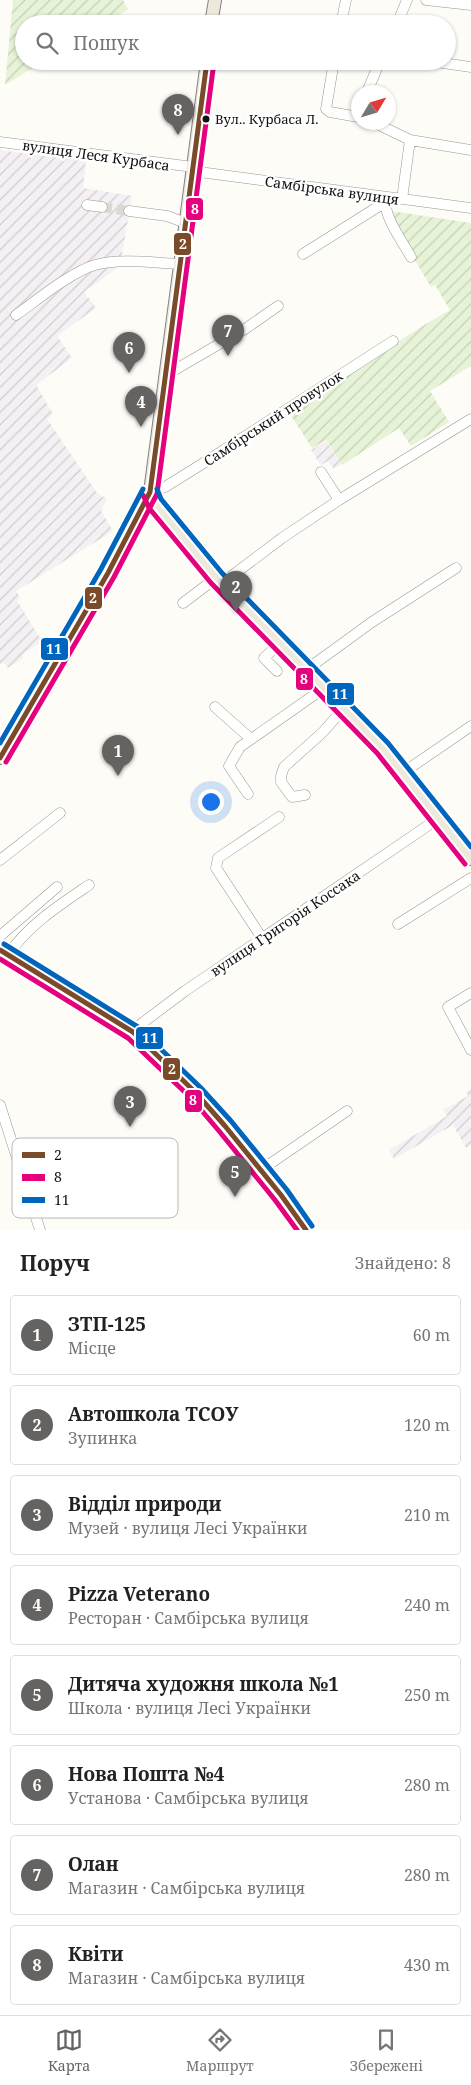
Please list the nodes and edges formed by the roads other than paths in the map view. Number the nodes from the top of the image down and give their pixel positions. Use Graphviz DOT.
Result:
graph roads {
  1 [pos="214,0"];
  2 [pos="346,0"];
  3 [pos="407,0"];
  4 [pos="426,0"];
  5 [pos="471,6"];
  6 [pos="212,15"];
  7 [pos="343,15"];
  8 [pos="401,15"];
  9 [pos="456,65"];
  10 [pos="471,67"];
  11 [pos="205,70"];
  12 [pos="332,70"];
  13 [pos="376,70"];
  14 [pos="370,85"];
  15 [pos="351,116"];
  16 [pos="389,130"];
  17 [pos="410,140"];
  18 [pos="0,142"];
  19 [pos="471,150"];
  20 [pos="193,169"];
  21 [pos="402,199"];
  22 [pos="385,200"];
  23 [pos="87,205"];
  24 [pos="102,206"];
  25 [pos="471,208"];
  26 [pos="130,211"];
  27 [pos="186,222"];
  28 [pos="303,254"];
  29 [pos="411,257"];
  30 [pos="180,264"];
  31 [pos="278,306"];
  32 [pos="16,315"];
  33 [pos="393,341"];
  34 [pos="166,375"];
  35 [pos="471,419"];
  36 [pos="321,472"];
  37 [pos="150,492"];
  38 [pos="339,500"];
  39 [pos="456,568"];
  40 [pos="219,581"];
  41 [pos="183,603"];
  42 [pos="280,643"];
  43 [pos="306,670"];
  44 [pos="277,671"];
  45 [pos="324,688"];
  46 [pos="215,707"];
  47 [pos="344,708"];
  48 [pos="471,726"];
  49 [pos="251,739"];
  50 [pos="0,758"];
  51 [pos="404,772"];
  52 [pos="248,794"];
  53 [pos="305,795"];
  54 [pos="60,813"];
  55 [pos="279,817"];
  56 [pos="439,818"];
  57 [pos="471,858"];
  58 [pos="0,860"];
  59 [pos="471,878"];
  60 [pos="90,885"];
  61 [pos="57,887"];
  62 [pos="398,924"];
  63 [pos="0,936"];
  64 [pos="262,938"];
  65 [pos="4,953"];
  66 [pos="471,993"];
  67 [pos="133,1032"];
  68 [pos="471,1050"];
  69 [pos="0,1104"];
  70 [pos="347,1111"];
  71 [pos="12,1142"];
  72 [pos="262,1170"];
  73 [pos="36,1218"];
  74 [pos="40,1230"];
  75 [pos="306,1230"];
  1 -- 6 [label="main road"];
  2 -- 7 [label="street"];
  3 -- 8 [label="street"];
  4 -- 5 [label="street"];
  9 -- 10 [label="street"];
  11 -- 20 [label="main road"];
  12 -- 15 [label="street"];
  13 -- 14 [label="street"];
  16 -- 17 [label="street"];
  17 -- 19 [label="street"];
  17 -- 21 [label="street"];
  18 -- 20 [label="street, вулиця Леся Курбаса"];
  20 -- 22 [label="street, Самбірська вулиця"];
  20 -- 27 [label="main road"];
  21 -- 22 [label="street, Самбірська вулиця"];
  21 -- 25 [label="street, Самбірська вулиця"];
  22 -- 28 [label="street"];
  22 -- 29 [label="street"];
  23 -- 24 [label="street"];
  26 -- 27 [label="street"];
  27 -- 30 [label="main road"];
  30 -- 32 [label="street"];
  30 -- 34 [label="main road"];
  31 -- 34 [label="street"];
  33 -- 37 [label="street, Самбірський провулок"];
  34 -- 37 [label="main road"];
  35 -- 38 [label="street"];
  36 -- 38 [label="street"];
  37 -- 40 [label="main road"];
  37 -- 50 [label="main road"];
  38 -- 40 [label="street"];
  39 -- 43 [label="street"];
  40 -- 41 [label="street"];
  40 -- 42 [label="main road"];
  42 -- 43 [label="main road"];
  42 -- 44 [label="street"];
  43 -- 45 [label="main road"];
  45 -- 47 [label="main road"];
  45 -- 49 [label="street"];
  46 -- 49 [label="street"];
  47 -- 51 [label="main road"];
  47 -- 53 [label="street"];
  48 -- 51 [label="street"];
  49 -- 52 [label="street"];
  51 -- 56 [label="main road"];
  54 -- 58 [label="street"];
  55 -- 64 [label="street"];
  56 -- 57 [label="main road"];
  56 -- 64 [label="street, вулиця Григорія Коссака"];
  59 -- 62 [label="street"];
  60 -- 65 [label="street"];
  61 -- 63 [label="street"];
  64 -- 67 [label="street, вулиця Григорія Коссака"];
  65 -- 67 [label="street"];
  66 -- 68 [label="street"];
  67 -- 72 [label="street"];
  69 -- 71 [label="street"];
  70 -- 72 [label="street"];
  72 -- 75 [label="street"];
  73 -- 74 [label="street"];
}
